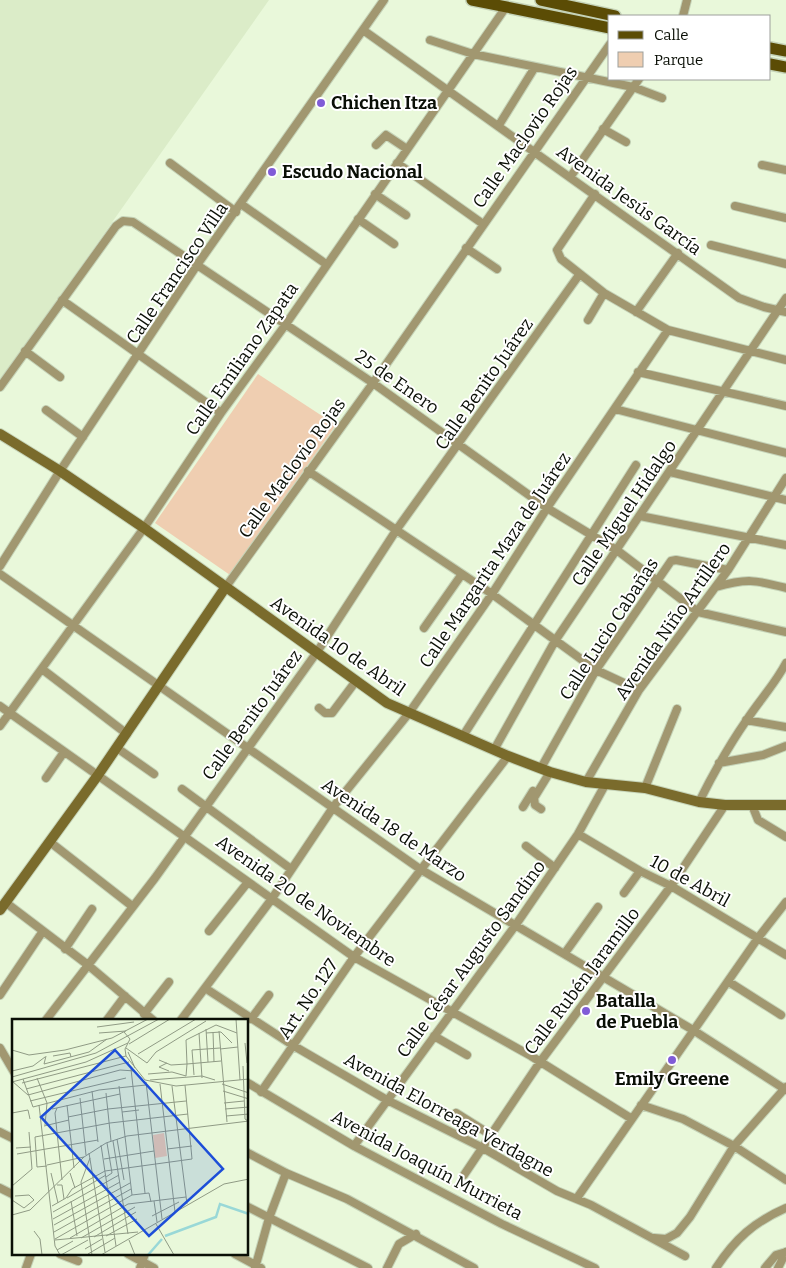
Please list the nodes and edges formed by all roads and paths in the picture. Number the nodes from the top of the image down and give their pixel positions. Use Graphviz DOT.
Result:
graph roads {
  1 [pos="384,0"];
  2 [pos="472,0"];
  3 [pos="541,0"];
  4 [pos="687,0"];
  5 [pos="506,7"];
  6 [pos="610,15"];
  7 [pos="683,15"];
  8 [pos="608,28"];
  9 [pos="363,30"];
  10 [pos="430,40"];
  11 [pos="608,47"];
  12 [pos="771,48"];
  13 [pos="786,51"];
  14 [pos="473,54"];
  15 [pos="771,64"];
  16 [pos="535,67"];
  17 [pos="786,67"];
  18 [pos="587,77"];
  19 [pos="638,80"];
  20 [pos="633,87"];
  21 [pos="448,90"];
  22 [pos="662,98"];
  23 [pos="498,125"];
  24 [pos="603,129"];
  25 [pos="626,142"];
  26 [pos="376,145"];
  27 [pos="407,149"];
  28 [pos="535,151"];
  29 [pos="170,163"];
  30 [pos="397,163"];
  31 [pos="762,165"];
  32 [pos="786,170"];
  33 [pos="571,176"];
  34 [pos="375,194"];
  35 [pos="595,194"];
  36 [pos="241,204"];
  37 [pos="735,206"];
  38 [pos="236,212"];
  39 [pos="406,215"];
  40 [pos="786,218"];
  41 [pos="358,219"];
  42 [pos="483,224"];
  43 [pos="394,244"];
  44 [pos="711,245"];
  45 [pos="466,248"];
  46 [pos="678,254"];
  47 [pos="326,264"];
  48 [pos="786,264"];
  49 [pos="197,265"];
  50 [pos="497,269"];
  51 [pos="579,275"];
  52 [pos="604,294"];
  53 [pos="786,298"];
  54 [pos="62,300"];
  55 [pos="777,310"];
  56 [pos="636,312"];
  57 [pos="786,312"];
  58 [pos="588,320"];
  59 [pos="286,324"];
  60 [pos="668,330"];
  61 [pos="25,351"];
  62 [pos="749,352"];
  63 [pos="138,357"];
  64 [pos="786,360"];
  65 [pos="638,372"];
  66 [pos="60,377"];
  67 [pos="373,383"];
  68 [pos="0,387"];
  69 [pos="722,391"];
  70 [pos="786,406"];
  71 [pos="615,409"];
  72 [pos="46,410"];
  73 [pos="221,414"];
  74 [pos="696,430"];
  75 [pos="0,434"];
  76 [pos="83,437"];
  77 [pos="460,444"];
  78 [pos="786,453"];
  79 [pos="636,465"];
  80 [pos="60,471"];
  81 [pos="308,471"];
  82 [pos="670,472"];
  83 [pos="786,478"];
  84 [pos="773,497"];
  85 [pos="786,500"];
  86 [pos="547,508"];
  87 [pos="640,516"];
  88 [pos="144,528"];
  89 [pos="397,529"];
  90 [pos="592,534"];
  91 [pos="749,538"];
  92 [pos="786,545"];
  93 [pos="618,551"];
  94 [pos="0,566"];
  95 [pos="728,570"];
  96 [pos="0,574"];
  97 [pos="462,574"];
  98 [pos="656,581"];
  99 [pos="716,587"];
  100 [pos="226,588"];
  101 [pos="786,588"];
  102 [pos="492,594"];
  103 [pos="698,612"];
  104 [pos="73,626"];
  105 [pos="533,626"];
  106 [pos="424,628"];
  107 [pos="786,632"];
  108 [pos="556,641"];
  109 [pos="317,652"];
  110 [pos="786,663"];
  111 [pos="42,670"];
  112 [pos="596,670"];
  113 [pos="777,679"];
  114 [pos="356,681"];
  115 [pos="786,681"];
  116 [pos="160,687"];
  117 [pos="639,690"];
  118 [pos="0,706"];
  119 [pos="319,708"];
  120 [pos="677,709"];
  121 [pos="10,713"];
  122 [pos="410,713"];
  123 [pos="746,720"];
  124 [pos="0,726"];
  125 [pos="786,727"];
  126 [pos="127,734"];
  127 [pos="463,736"];
  128 [pos="786,746"];
  129 [pos="118,748"];
  130 [pos="246,748"];
  131 [pos="494,750"];
  132 [pos="64,752"];
  133 [pos="508,756"];
  134 [pos="719,763"];
  135 [pos="546,770"];
  136 [pos="154,774"];
  137 [pos="98,775"];
  138 [pos="46,778"];
  139 [pos="586,782"];
  140 [pos="606,785"];
  141 [pos="644,788"];
  142 [pos="182,789"];
  143 [pos="699,802"];
  144 [pos="725,805"];
  145 [pos="752,805"];
  146 [pos="334,806"];
  147 [pos="786,806"];
  148 [pos="205,807"];
  149 [pos="523,807"];
  150 [pos="541,810"];
  151 [pos="578,834"];
  152 [pos="184,835"];
  153 [pos="786,837"];
  154 [pos="50,842"];
  155 [pos="526,846"];
  156 [pos="555,868"];
  157 [pos="291,869"];
  158 [pos="420,869"];
  159 [pos="640,871"];
  160 [pos="248,882"];
  161 [pos="671,886"];
  162 [pos="624,893"];
  163 [pos="271,900"];
  164 [pos="785,903"];
  165 [pos="3,906"];
  166 [pos="132,906"];
  167 [pos="598,907"];
  168 [pos="92,909"];
  169 [pos="515,926"];
  170 [pos="43,930"];
  171 [pos="209,931"];
  172 [pos="758,938"];
  173 [pos="65,949"];
  174 [pos="565,953"];
  175 [pos="786,955"];
  176 [pos="354,957"];
  177 [pos="88,965"];
  178 [pos="604,978"];
  179 [pos="169,982"];
  180 [pos="729,982"];
  181 [pos="205,988"];
  182 [pos="0,995"];
  183 [pos="269,995"];
  184 [pos="125,996"];
  185 [pos="451,1012"];
  186 [pos="144,1014"];
  187 [pos="782,1015"];
  188 [pos="251,1018"];
  189 [pos="47,1019"];
  190 [pos="108,1019"];
  191 [pos="151,1019"];
  192 [pos="182,1019"];
  193 [pos="693,1030"];
  194 [pos="434,1036"];
  195 [pos="294,1046"];
  196 [pos="0,1048"];
  197 [pos="467,1055"];
  198 [pos="540,1062"];
  199 [pos="12,1069"];
  200 [pos="249,1084"];
  201 [pos="785,1088"];
  202 [pos="261,1092"];
  203 [pos="388,1100"];
  204 [pos="641,1104"];
  205 [pos="456,1113"];
  206 [pos="632,1119"];
  207 [pos="0,1132"];
  208 [pos="492,1135"];
  209 [pos="12,1138"];
  210 [pos="354,1146"];
  211 [pos="734,1146"];
  212 [pos="483,1148"];
  213 [pos="249,1154"];
  214 [pos="286,1173"];
  215 [pos="464,1175"];
  216 [pos="786,1180"];
  217 [pos="0,1188"];
  218 [pos="12,1194"];
  219 [pos="577,1198"];
  220 [pos="249,1208"];
  221 [pos="786,1208"];
  222 [pos="268,1218"];
  223 [pos="416,1234"];
  224 [pos="650,1238"];
  225 [pos="786,1252"];
  226 [pos="30,1256"];
  227 [pos="64,1256"];
  228 [pos="238,1256"];
  229 [pos="685,1256"];
  230 [pos="142,1261"];
  231 [pos="78,1262"];
  232 [pos="257,1267"];
  233 [pos="26,1268"];
  234 [pos="154,1268"];
  235 [pos="368,1268"];
  236 [pos="387,1268"];
  237 [pos="474,1268"];
  238 [pos="595,1268"];
  239 [pos="716,1268"];
  240 [pos="765,1268"];
  241 [pos="778,1268"];
  1 -- 9 [label="street, Calle Francisco Villa"];
  2 -- 5 [label="main road"];
  3 -- 6 [label="main road"];
  4 -- 7 [label="street"];
  5 -- 8 [label="main road"];
  5 -- 14 [label="street, Calle Emiliano Zapata"];
  9 -- 21 [label="street, Avenida Jesús García"];
  9 -- 36 [label="street, Calle Francisco Villa"];
  10 -- 14 [label="street"];
  11 -- 18 [label="street, Calle Maclovio Rojas"];
  12 -- 13 [label="main road"];
  14 -- 16 [label="street"];
  14 -- 21 [label="street, Calle Emiliano Zapata"];
  15 -- 17 [label="main road"];
  16 -- 18 [label="street"];
  16 -- 23 [label="street"];
  18 -- 20 [label="street"];
  18 -- 28 [label="street, Calle Maclovio Rojas"];
  19 -- 20 [label="street"];
  20 -- 22 [label="street"];
  20 -- 24 [label="street"];
  21 -- 23 [label="street, Avenida Jesús García"];
  21 -- 27 [label="street, Calle Emiliano Zapata"];
  23 -- 28 [label="street, Avenida Jesús García"];
  24 -- 25 [label="street"];
  24 -- 33 [label="street"];
  26 -- 27 [label="street"];
  27 -- 30 [label="street, Calle Emiliano Zapata"];
  28 -- 33 [label="street, Avenida Jesús García"];
  28 -- 42 [label="street, Calle Maclovio Rojas"];
  29 -- 38 [label="street"];
  30 -- 34 [label="street, Calle Emiliano Zapata"];
  30 -- 42 [label="street"];
  31 -- 32 [label="street"];
  33 -- 35 [label="street, Avenida Jesús García"];
  34 -- 39 [label="street"];
  34 -- 41 [label="street, Calle Emiliano Zapata"];
  35 -- 46 [label="street, Avenida Jesús García"];
  35 -- 51 [label="street"];
  36 -- 38 [label="street, Calle Francisco Villa"];
  36 -- 47 [label="street"];
  37 -- 40 [label="street"];
  38 -- 49 [label="street, Calle Francisco Villa"];
  41 -- 43 [label="street"];
  41 -- 47 [label="street, Calle Emiliano Zapata"];
  42 -- 45 [label="street, Calle Maclovio Rojas"];
  44 -- 48 [label="street"];
  45 -- 50 [label="street"];
  45 -- 67 [label="street, Calle Maclovio Rojas"];
  46 -- 55 [label="street, Avenida Jesús García"];
  46 -- 56 [label="street"];
  47 -- 59 [label="street, Calle Emiliano Zapata"];
  49 -- 54 [label="street, 25 de Enero"];
  49 -- 59 [label="street, 25 de Enero"];
  49 -- 63 [label="street, Calle Francisco Villa"];
  51 -- 52 [label="street"];
  51 -- 77 [label="street, Calle Benito Juárez"];
  52 -- 56 [label="street"];
  52 -- 58 [label="street"];
  53 -- 55 [label="street, Calle Miguel Hidalgo"];
  54 -- 61 [label="street"];
  54 -- 63 [label="street"];
  55 -- 57 [label="street, Avenida Jesús García"];
  55 -- 62 [label="street, Calle Miguel Hidalgo"];
  56 -- 60 [label="street"];
  59 -- 67 [label="street, 25 de Enero"];
  59 -- 73 [label="street, Calle Emiliano Zapata"];
  60 -- 62 [label="street"];
  60 -- 65 [label="street, Calle Margarita Maza de Juárez"];
  61 -- 66 [label="street"];
  61 -- 68 [label="street"];
  62 -- 64 [label="street"];
  62 -- 69 [label="street, Calle Miguel Hidalgo"];
  63 -- 73 [label="street"];
  63 -- 76 [label="street, Calle Francisco Villa"];
  65 -- 69 [label="street"];
  65 -- 71 [label="street, Calle Margarita Maza de Juárez"];
  67 -- 77 [label="street, 25 de Enero"];
  67 -- 81 [label="street, Calle Maclovio Rojas"];
  69 -- 70 [label="street"];
  69 -- 74 [label="street, Calle Miguel Hidalgo"];
  71 -- 74 [label="street"];
  71 -- 86 [label="street, Calle Margarita Maza de Juárez"];
  72 -- 76 [label="street"];
  73 -- 88 [label="street, Calle Emiliano Zapata"];
  74 -- 78 [label="street"];
  74 -- 82 [label="street, Calle Miguel Hidalgo"];
  75 -- 80 [label="street, Avenida 10 de Abril"];
  76 -- 80 [label="street, Calle Francisco Villa"];
  77 -- 86 [label="street, 25 de Enero"];
  77 -- 89 [label="street, Calle Benito Juárez"];
  79 -- 90 [label="street"];
  80 -- 88 [label="street, Avenida 10 de Abril"];
  80 -- 94 [label="street, Calle Francisco Villa"];
  81 -- 89 [label="street"];
  81 -- 100 [label="street, Calle Maclovio Rojas"];
  82 -- 84 [label="street"];
  82 -- 87 [label="street, Calle Miguel Hidalgo"];
  83 -- 84 [label="street, Avenida Niño Artillero"];
  84 -- 85 [label="street"];
  84 -- 91 [label="street, Avenida Niño Artillero"];
  86 -- 90 [label="street, 25 de Enero"];
  86 -- 102 [label="street, Calle Margarita Maza de Juárez"];
  87 -- 91 [label="street"];
  87 -- 93 [label="street, Calle Miguel Hidalgo"];
  88 -- 100 [label="street, Avenida 10 de Abril"];
  88 -- 104 [label="street, Calle Emiliano Zapata"];
  89 -- 97 [label="street"];
  89 -- 109 [label="street, Calle Benito Juárez"];
  90 -- 93 [label="street, 25 de Enero"];
  90 -- 105 [label="street"];
  91 -- 92 [label="street"];
  91 -- 95 [label="street, Avenida Niño Artillero"];
  93 -- 98 [label="street, 25 de Enero"];
  93 -- 108 [label="street, Calle Miguel Hidalgo"];
  95 -- 98 [label="street, Calle Lucio Cabañas"];
  95 -- 99 [label="street, Avenida Niño Artillero"];
  96 -- 104 [label="street, Avenida 18 de Marzo"];
  97 -- 102 [label="street"];
  97 -- 106 [label="street"];
  98 -- 103 [label="street, 25 de Enero"];
  98 -- 112 [label="street, Calle Lucio Cabañas"];
  99 -- 101 [label="street"];
  99 -- 103 [label="street, Avenida Niño Artillero"];
  100 -- 109 [label="street, Avenida 10 de Abril"];
  100 -- 116 [label="street, Calle Maclovio Rojas"];
  102 -- 105 [label="street"];
  102 -- 122 [label="street, Calle Margarita Maza de Juárez"];
  103 -- 107 [label="street, 25 de Enero"];
  103 -- 117 [label="street, Avenida Niño Artillero"];
  104 -- 111 [label="street, Calle Emiliano Zapata"];
  104 -- 116 [label="street, Avenida 18 de Marzo"];
  105 -- 108 [label="street"];
  105 -- 127 [label="street"];
  108 -- 112 [label="street"];
  108 -- 131 [label="street, Calle Miguel Hidalgo"];
  109 -- 114 [label="street, Avenida 10 de Abril"];
  109 -- 130 [label="street, Calle Benito Juárez"];
  110 -- 113 [label="street"];
  111 -- 121 [label="street, Calle Emiliano Zapata"];
  111 -- 126 [label="street"];
  112 -- 117 [label="street"];
  112 -- 135 [label="street, Calle Lucio Cabañas"];
  113 -- 115 [label="street"];
  113 -- 123 [label="street"];
  114 -- 119 [label="street"];
  114 -- 122 [label="street, Avenida 10 de Abril"];
  116 -- 126 [label="street, Calle Maclovio Rojas"];
  116 -- 130 [label="street, Avenida 18 de Marzo"];
  117 -- 139 [label="street, Avenida Niño Artillero"];
  118 -- 121 [label="street, Avenida 20 de Noviembre"];
  120 -- 141 [label="street"];
  121 -- 124 [label="street, Calle Emiliano Zapata"];
  121 -- 132 [label="street, Avenida 20 de Noviembre"];
  122 -- 127 [label="street, Avenida 10 de Abril"];
  122 -- 146 [label="street, Calle Margarita Maza de Juárez"];
  123 -- 125 [label="street"];
  123 -- 134 [label="street"];
  126 -- 129 [label="street, Calle Maclovio Rojas"];
  127 -- 131 [label="street, Avenida 10 de Abril"];
  128 -- 134 [label="street"];
  129 -- 136 [label="street"];
  129 -- 137 [label="street, Calle Maclovio Rojas"];
  130 -- 146 [label="street, Avenida 18 de Marzo"];
  130 -- 148 [label="street, Calle Benito Juárez"];
  131 -- 133 [label="street, Avenida 10 de Abril"];
  132 -- 137 [label="street, Avenida 20 de Noviembre"];
  132 -- 138 [label="street"];
  133 -- 135 [label="street, Avenida 10 de Abril"];
  133 -- 158 [label="street, Art. No. 127"];
  134 -- 143 [label="street"];
  135 -- 139 [label="street, Avenida 10 de Abril"];
  135 -- 149 [label="street"];
  135 -- 150 [label="street"];
  137 -- 152 [label="street, Avenida 20 de Noviembre"];
  137 -- 154 [label="street, Calle Maclovio Rojas"];
  139 -- 140 [label="street, Avenida 10 de Abril"];
  140 -- 141 [label="street, Avenida 10 de Abril"];
  140 -- 151 [label="street, Calle César Augusto Sandino"];
  141 -- 143 [label="street, Avenida 10 de Abril"];
  142 -- 148 [label="street"];
  143 -- 144 [label="street, Avenida 10 de Abril"];
  144 -- 145 [label="street, Avenida 10 de Abril"];
  144 -- 161 [label="street, Calle Rubén Jaramillo"];
  145 -- 147 [label="street, Avenida 10 de Abril"];
  145 -- 153 [label="street"];
  146 -- 157 [label="street, Calle Margarita Maza de Juárez"];
  146 -- 158 [label="street, Avenida 18 de Marzo"];
  148 -- 152 [label="street, Calle Benito Juárez"];
  148 -- 157 [label="street"];
  151 -- 156 [label="street, Calle César Augusto Sandino"];
  151 -- 159 [label="street, 10 de Abril"];
  152 -- 160 [label="street, Avenida 20 de Noviembre"];
  152 -- 166 [label="street, Calle Benito Juárez"];
  154 -- 165 [label="street, Calle Maclovio Rojas"];
  154 -- 166 [label="street"];
  155 -- 156 [label="street"];
  156 -- 169 [label="street, Calle César Augusto Sandino"];
  157 -- 163 [label="street, Calle Margarita Maza de Juárez"];
  158 -- 169 [label="street, Avenida 18 de Marzo"];
  158 -- 176 [label="street, Art. No. 127"];
  159 -- 161 [label="street, 10 de Abril"];
  159 -- 162 [label="street"];
  160 -- 163 [label="street, Avenida 20 de Noviembre"];
  160 -- 171 [label="street"];
  161 -- 172 [label="street, 10 de Abril"];
  161 -- 178 [label="street, Calle Rubén Jaramillo"];
  163 -- 176 [label="street, Avenida 20 de Noviembre"];
  163 -- 181 [label="street, Calle Margarita Maza de Juárez"];
  164 -- 172 [label="street"];
  165 -- 170 [label="street"];
  166 -- 177 [label="street, Calle Benito Juárez"];
  167 -- 174 [label="street"];
  168 -- 173 [label="street"];
  169 -- 174 [label="street, Avenida 18 de Marzo"];
  169 -- 185 [label="street, Calle César Augusto Sandino"];
  170 -- 173 [label="street"];
  170 -- 182 [label="street"];
  172 -- 175 [label="street, 10 de Abril"];
  172 -- 180 [label="street"];
  173 -- 177 [label="street"];
  174 -- 178 [label="street, Avenida 18 de Marzo"];
  176 -- 185 [label="street, Avenida 20 de Noviembre"];
  176 -- 195 [label="street, Art. No. 127"];
  177 -- 184 [label="street"];
  177 -- 189 [label="street, Calle Benito Juárez"];
  178 -- 193 [label="street, Avenida 18 de Marzo"];
  178 -- 198 [label="street, Calle Rubén Jaramillo"];
  179 -- 186 [label="street"];
  180 -- 187 [label="street"];
  180 -- 193 [label="street"];
  181 -- 188 [label="street, Avenida Elorreaga Verdagne"];
  181 -- 192 [label="street, Calle Margarita Maza de Juárez"];
  183 -- 188 [label="street"];
  184 -- 186 [label="street"];
  184 -- 190 [label="street"];
  185 -- 194 [label="street, Calle César Augusto Sandino"];
  185 -- 198 [label="street, Avenida 20 de Noviembre"];
  186 -- 191 [label="street"];
  188 -- 195 [label="street, Avenida Elorreaga Verdagne"];
  193 -- 201 [label="street, Avenida 18 de Marzo"];
  193 -- 204 [label="street"];
  194 -- 197 [label="street"];
  194 -- 203 [label="street, Calle César Augusto Sandino"];
  195 -- 202 [label="street, Art. No. 127"];
  195 -- 203 [label="street, Avenida Elorreaga Verdagne"];
  196 -- 199 [label="street"];
  198 -- 206 [label="street, Avenida 20 de Noviembre"];
  198 -- 208 [label="street, Calle Rubén Jaramillo"];
  200 -- 202 [label="street, Avenida Joaquín Murrieta"];
  201 -- 211 [label="street"];
  202 -- 210 [label="street, Avenida Joaquín Murrieta"];
  203 -- 210 [label="street, Calle César Augusto Sandino"];
  203 -- 212 [label="street, Avenida Elorreaga Verdagne"];
  204 -- 206 [label="street"];
  204 -- 211 [label="street"];
  205 -- 208 [label="street"];
  206 -- 219 [label="street"];
  207 -- 209 [label="street"];
  208 -- 212 [label="street, Calle Rubén Jaramillo"];
  210 -- 238 [label="street, Avenida Joaquín Murrieta"];
  211 -- 216 [label="street"];
  211 -- 224 [label="street"];
  212 -- 215 [label="street, Calle Rubén Jaramillo"];
  212 -- 219 [label="street, Avenida Elorreaga Verdagne"];
  213 -- 214 [label="street"];
  214 -- 222 [label="street"];
  214 -- 223 [label="street"];
  217 -- 218 [label="street"];
  219 -- 224 [label="street, Avenida Elorreaga Verdagne"];
  220 -- 222 [label="street"];
  221 -- 239 [label="street"];
  222 -- 232 [label="street"];
  222 -- 235 [label="street"];
  223 -- 236 [label="street"];
  223 -- 237 [label="street"];
  224 -- 229 [label="street, Avenida Elorreaga Verdagne"];
  225 -- 240 [label="street"];
  225 -- 241 [label="street"];
  226 -- 233 [label="street"];
  227 -- 231 [label="street"];
  228 -- 232 [label="street"];
  230 -- 234 [label="street"];
}
